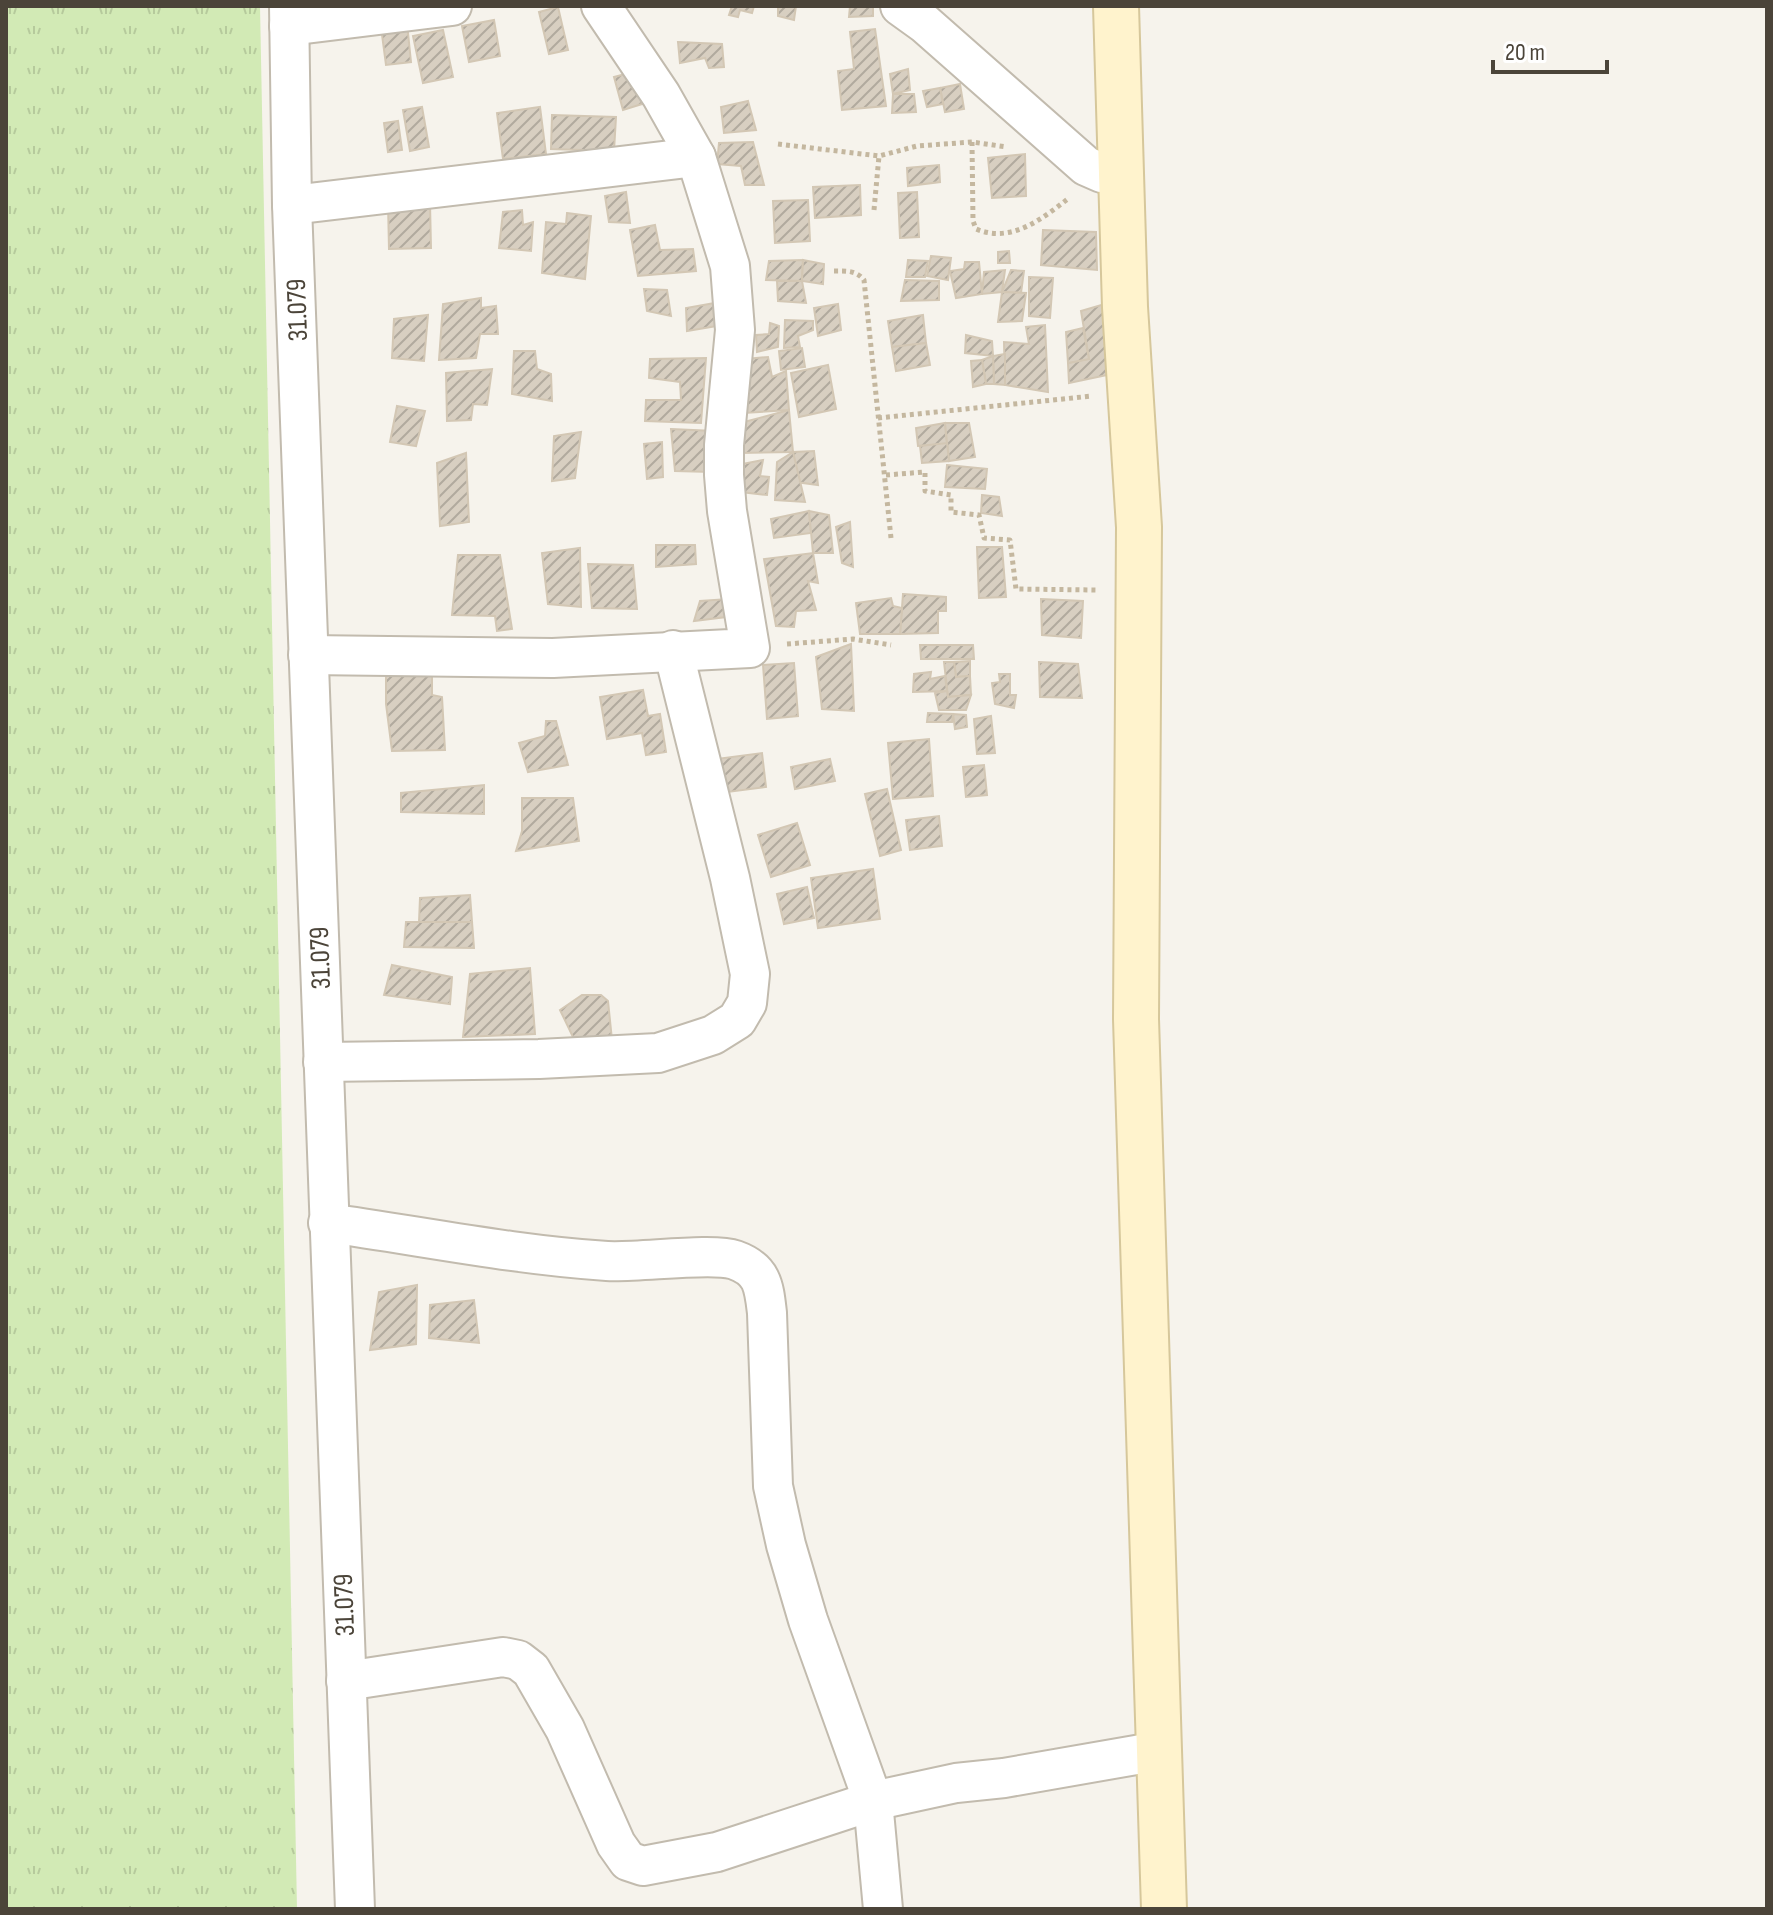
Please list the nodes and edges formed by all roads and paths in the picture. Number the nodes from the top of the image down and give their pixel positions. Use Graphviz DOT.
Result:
graph roads {
  1 [pos="452,6"];
  2 [pos="601,6"];
  3 [pos="900,6"];
  4 [pos="1116,6"];
  5 [pos="289,16"];
  6 [pos="972,142"];
  7 [pos="778,144"];
  8 [pos="1013,148"];
  9 [pos="879,156"];
  10 [pos="696,157"];
  11 [pos="1112,172"];
  12 [pos="292,205"];
  13 [pos="874,210"];
  14 [pos="834,271"];
  15 [pos="1130,393"];
  16 [pos="878,418"];
  17 [pos="886,475"];
  18 [pos="891,538"];
  19 [pos="1140,591"];
  20 [pos="891,645"];
  21 [pos="750,648"];
  22 [pos="673,650"];
  23 [pos="308,655"];
  24 [pos="323,1062"];
  25 [pos="328,1223"];
  26 [pos="346,1681"];
  27 [pos="1159,1751"];
  28 [pos="873,1801"];
  29 [pos="355,1909"];
  30 [pos="883,1909"];
  31 [pos="1164,1909"];
  1 -- 5 [label="street"];
  2 -- 10 [label="street"];
  3 -- 11 [label="street"];
  4 -- 11 [label="street"];
  5 -- 12 [label="street, 31.079"];
  6 -- 8 [label="path"];
  6 -- 9 [label="path"];
  6 -- 11 [label="path"];
  7 -- 9 [label="path"];
  9 -- 13 [label="path"];
  10 -- 12 [label="street"];
  10 -- 21 [label="street"];
  11 -- 15 [label="street"];
  12 -- 23 [label="street, 31.079"];
  14 -- 16 [label="path"];
  15 -- 16 [label="path"];
  15 -- 19 [label="street"];
  16 -- 17 [label="path"];
  17 -- 18 [label="path"];
  17 -- 19 [label="path"];
  19 -- 27 [label="street"];
  20 -- 21 [label="path"];
  21 -- 22 [label="street"];
  22 -- 23 [label="street"];
  22 -- 24 [label="street"];
  23 -- 24 [label="street, 31.079"];
  24 -- 25 [label="street, 31.079"];
  25 -- 26 [label="street, 31.079"];
  25 -- 28 [label="street"];
  26 -- 28 [label="street"];
  26 -- 29 [label="street, 31.079"];
  27 -- 28 [label="street"];
  27 -- 31 [label="street"];
  28 -- 30 [label="street"];
}
